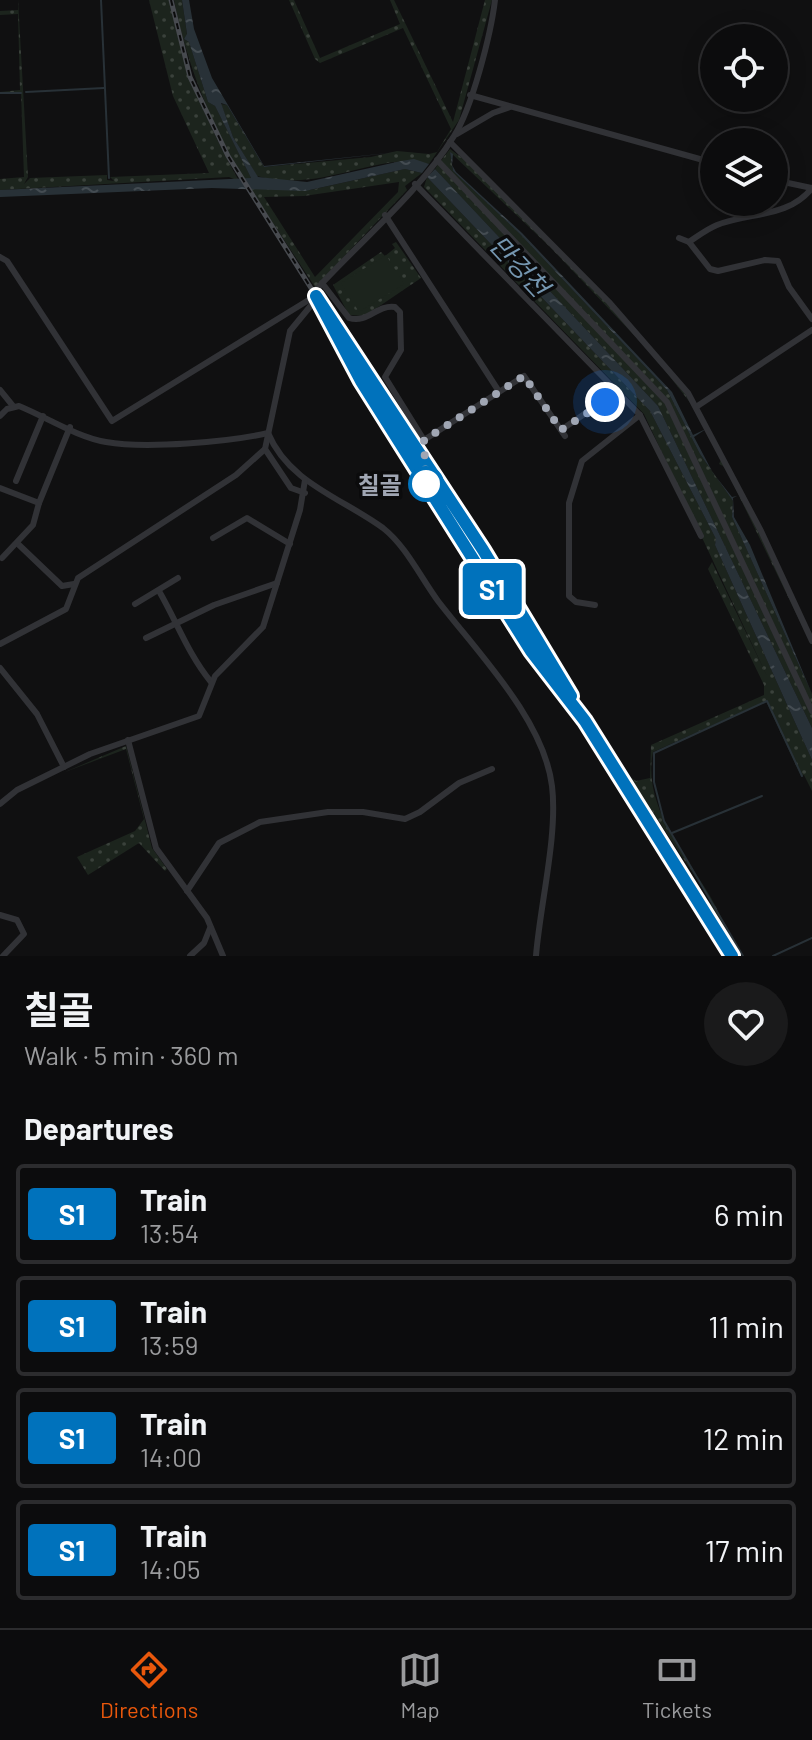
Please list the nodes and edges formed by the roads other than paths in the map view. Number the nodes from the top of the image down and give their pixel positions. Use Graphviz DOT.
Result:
graph roads {
  1 [pos="495,0"];
  2 [pos="470,95"];
  3 [pos="510,107"];
  4 [pos="452,139"];
  5 [pos="700,159"];
  6 [pos="436,161"];
  7 [pos="417,182"];
  8 [pos="788,183"];
  9 [pos="812,188"];
  10 [pos="385,215"];
  11 [pos="679,238"];
  12 [pos="689,242"];
  13 [pos="0,257"];
  14 [pos="322,283"];
  15 [pos="307,301"];
  16 [pos="812,319"];
  17 [pos="812,330"];
  18 [pos="0,390"];
  19 [pos="498,390"];
  20 [pos="618,391"];
  21 [pos="13,406"];
  22 [pos="696,407"];
  23 [pos="640,415"];
  24 [pos="0,416"];
  25 [pos="43,416"];
  26 [pos="70,427"];
  27 [pos="268,433"];
  28 [pos="265,449"];
  29 [pos="305,480"];
  30 [pos="16,481"];
  31 [pos="0,488"];
  32 [pos="305,493"];
  33 [pos="39,503"];
  34 [pos="701,536"];
  35 [pos="213,538"];
  36 [pos="17,543"];
  37 [pos="290,544"];
  38 [pos="2,558"];
  39 [pos="178,578"];
  40 [pos="277,583"];
  41 [pos="74,584"];
  42 [pos="159,591"];
  43 [pos="135,604"];
  44 [pos="595,605"];
  45 [pos="177,622"];
  46 [pos="146,638"];
  47 [pos="812,641"];
  48 [pos="0,644"];
  49 [pos="0,668"];
  50 [pos="211,682"];
  51 [pos="812,711"];
  52 [pos="128,740"];
  53 [pos="64,767"];
  54 [pos="492,769"];
  55 [pos="0,804"];
  56 [pos="187,891"];
  57 [pos="0,915"];
  58 [pos="210,928"];
  59 [pos="3,956"];
  60 [pos="190,956"];
  61 [pos="223,956"];
  62 [pos="536,956"];
  1 -- 2 [label="street"];
  2 -- 3 [label="street"];
  2 -- 4 [label="street"];
  3 -- 4 [label="street"];
  3 -- 5 [label="street"];
  4 -- 6 [label="street"];
  4 -- 22 [label="street"];
  6 -- 7 [label="street"];
  6 -- 51 [label="street"];
  7 -- 10 [label="street"];
  7 -- 20 [label="street"];
  8 -- 9 [label="street"];
  9 -- 12 [label="street"];
  10 -- 14 [label="street"];
  10 -- 19 [label="street"];
  11 -- 12 [label="street"];
  12 -- 16 [label="street"];
  13 -- 15 [label="street"];
  14 -- 19 [label="street"];
  14 -- 27 [label="street"];
  17 -- 22 [label="street"];
  18 -- 21 [label="street"];
  19 -- 20 [label="street"];
  20 -- 23 [label="street"];
  21 -- 24 [label="street"];
  21 -- 25 [label="street"];
  22 -- 47 [label="street"];
  23 -- 34 [label="street"];
  23 -- 44 [label="street"];
  25 -- 26 [label="street"];
  25 -- 30 [label="street"];
  26 -- 27 [label="street"];
  26 -- 33 [label="street"];
  27 -- 28 [label="street"];
  27 -- 29 [label="street"];
  28 -- 32 [label="street"];
  28 -- 41 [label="street"];
  29 -- 32 [label="street"];
  29 -- 62 [label="street"];
  31 -- 33 [label="street"];
  32 -- 37 [label="street"];
  33 -- 36 [label="street"];
  35 -- 37 [label="street"];
  36 -- 38 [label="street"];
  36 -- 41 [label="street"];
  37 -- 40 [label="street"];
  39 -- 42 [label="street"];
  40 -- 45 [label="street"];
  40 -- 50 [label="street"];
  41 -- 48 [label="street"];
  42 -- 43 [label="street"];
  42 -- 45 [label="street"];
  45 -- 46 [label="street"];
  45 -- 50 [label="street"];
  49 -- 53 [label="street"];
  50 -- 52 [label="street"];
  52 -- 53 [label="street"];
  52 -- 56 [label="street"];
  53 -- 55 [label="street"];
  54 -- 56 [label="street"];
  56 -- 58 [label="street"];
  57 -- 59 [label="street"];
  58 -- 60 [label="street"];
  58 -- 61 [label="street"];
}
